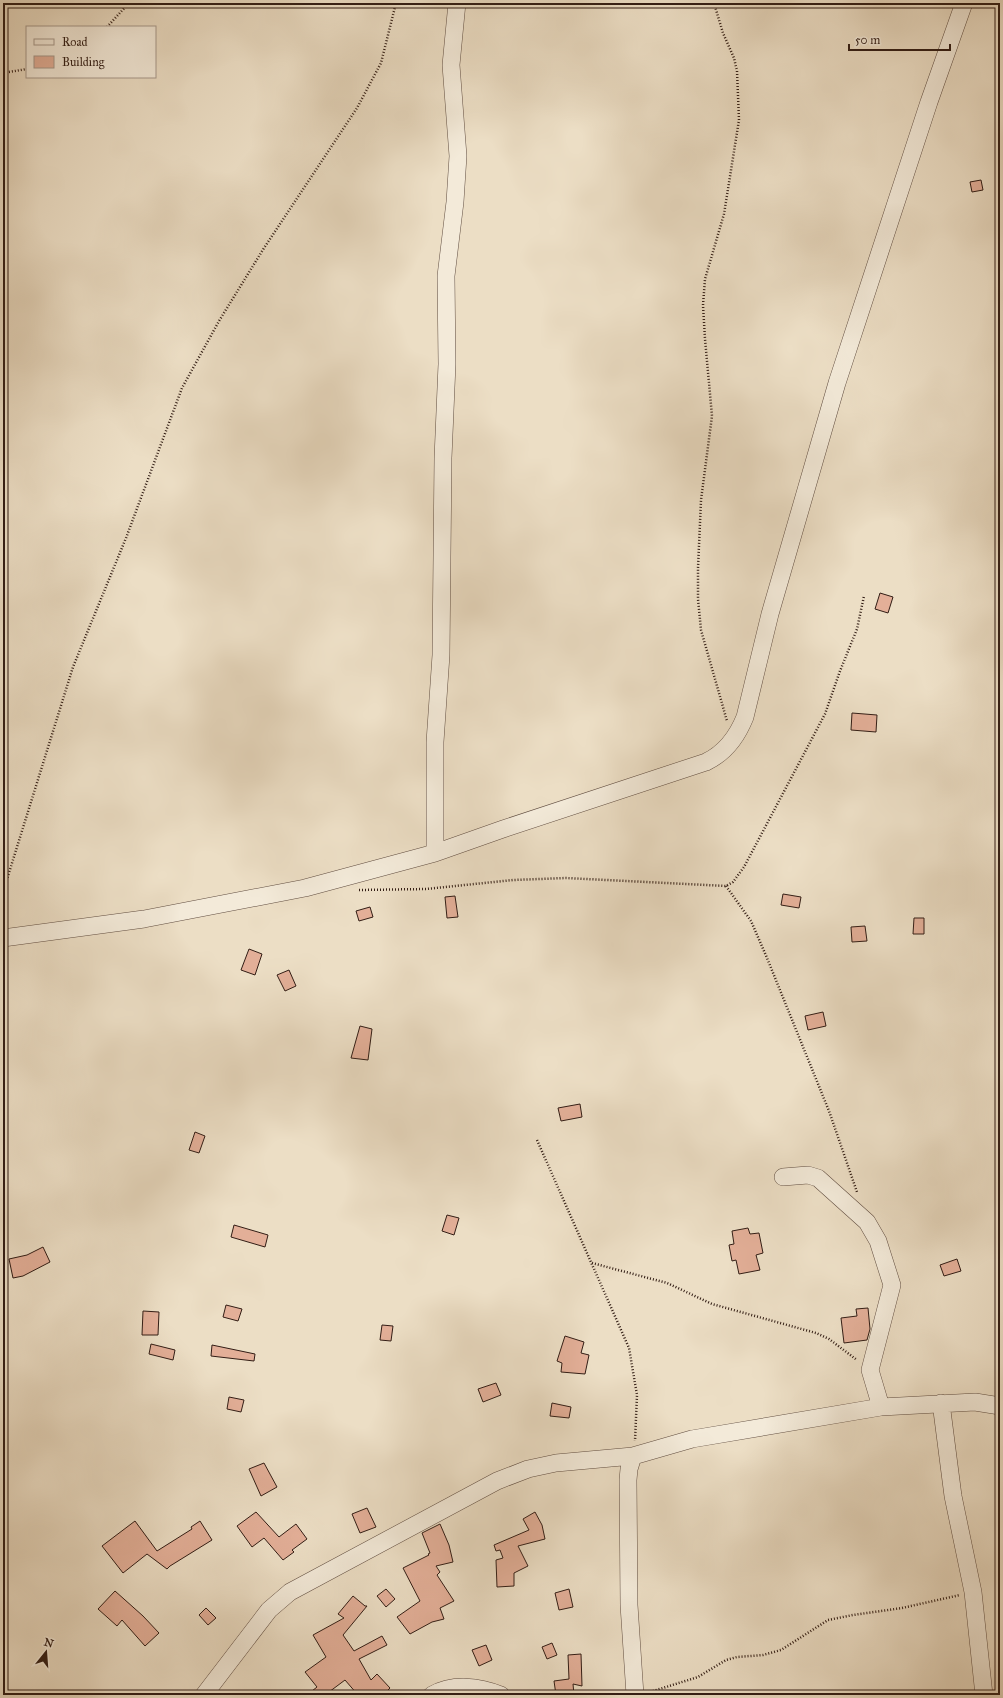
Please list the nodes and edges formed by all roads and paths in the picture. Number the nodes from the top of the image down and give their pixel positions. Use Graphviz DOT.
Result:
graph roads {
  1 [pos="129,3"];
  2 [pos="396,3"];
  3 [pos="457,3"];
  4 [pos="714,3"];
  5 [pos="964,3"];
  6 [pos="108,26"];
  7 [pos="26,69"];
  8 [pos="3,73"];
  9 [pos="864,596"];
  10 [pos="733,741"];
  11 [pos="435,853"];
  12 [pos="726,886"];
  13 [pos="357,890"];
  14 [pos="3,892"];
  15 [pos="3,938"];
  16 [pos="537,1140"];
  17 [pos="783,1177"];
  18 [pos="857,1193"];
  19 [pos="592,1263"];
  20 [pos="870,1370"];
  21 [pos="940,1403"];
  22 [pos="1000,1406"];
  23 [pos="881,1407"];
  24 [pos="633,1456"];
  25 [pos="973,1592"];
  26 [pos="642,1694"];
  27 [pos="204,1695"];
  28 [pos="432,1695"];
  29 [pos="501,1695"];
  30 [pos="984,1695"];
  1 -- 6 [label="path"];
  2 -- 14 [label="path"];
  3 -- 11 [label="street"];
  4 -- 10 [label="path"];
  5 -- 10 [label="street"];
  7 -- 8 [label="path"];
  9 -- 12 [label="path"];
  10 -- 11 [label="street"];
  11 -- 15 [label="street"];
  12 -- 13 [label="path"];
  12 -- 18 [label="path"];
  16 -- 19 [label="path"];
  17 -- 20 [label="street"];
  19 -- 20 [label="path"];
  19 -- 24 [label="path"];
  20 -- 23 [label="street"];
  21 -- 22 [label="street"];
  21 -- 23 [label="street"];
  21 -- 25 [label="street"];
  23 -- 24 [label="street"];
  24 -- 26 [label="street"];
  24 -- 27 [label="street"];
  25 -- 26 [label="path"];
  25 -- 30 [label="street"];
  28 -- 29 [label="street"];
}
